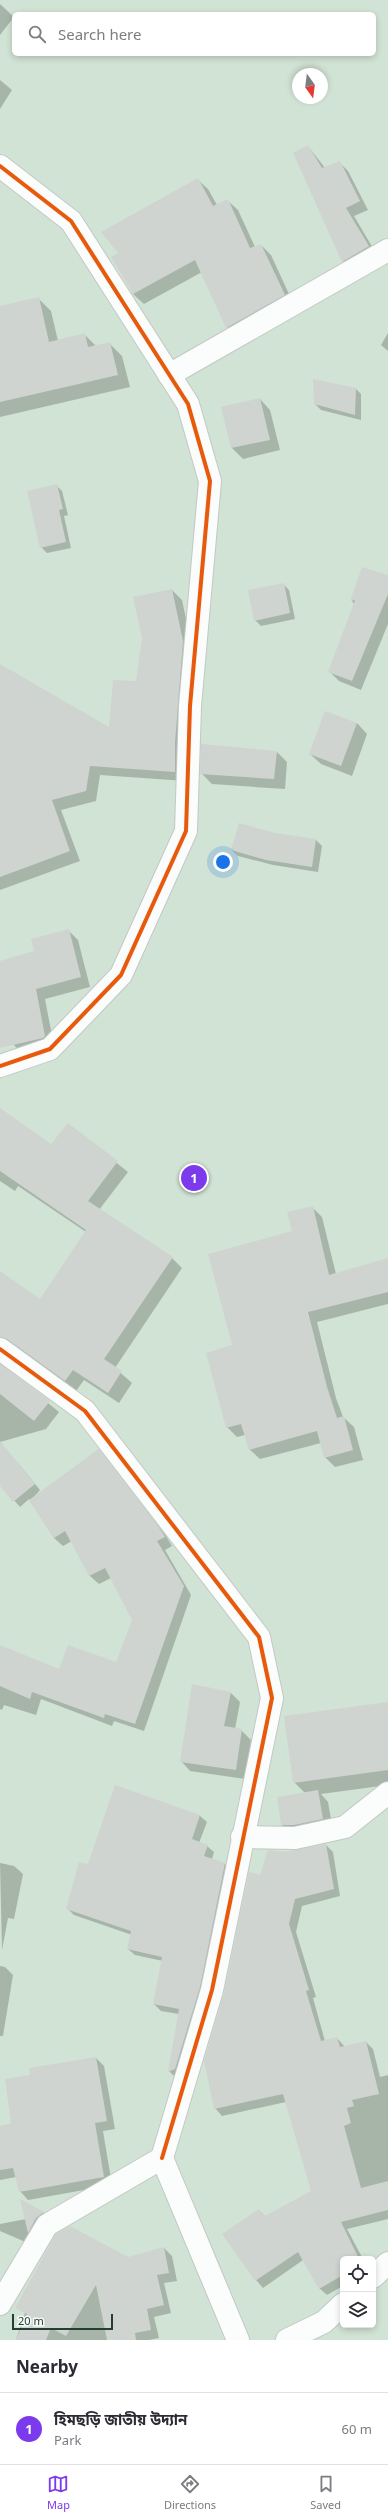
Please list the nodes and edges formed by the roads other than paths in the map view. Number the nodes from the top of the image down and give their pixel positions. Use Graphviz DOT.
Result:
graph roads {
  1 [pos="0,166"];
  2 [pos="388,250"];
  3 [pos="169,375"];
  4 [pos="0,1066"];
  5 [pos="0,1349"];
  6 [pos="388,1793"];
  7 [pos="242,1837"];
  8 [pos="162,2158"];
  9 [pos="388,2263"];
  10 [pos="376,2274"];
  11 [pos="0,2304"];
  12 [pos="340,2307"];
  13 [pos="238,2340"];
  14 [pos="287,2340"];
  1 -- 3 [label="street"];
  2 -- 3 [label="street"];
  3 -- 4 [label="street"];
  5 -- 7 [label="street"];
  6 -- 7 [label="street"];
  7 -- 8 [label="street"];
  8 -- 11 [label="street"];
  8 -- 13 [label="street"];
  9 -- 10 [label="street"];
  12 -- 14 [label="street"];
}
